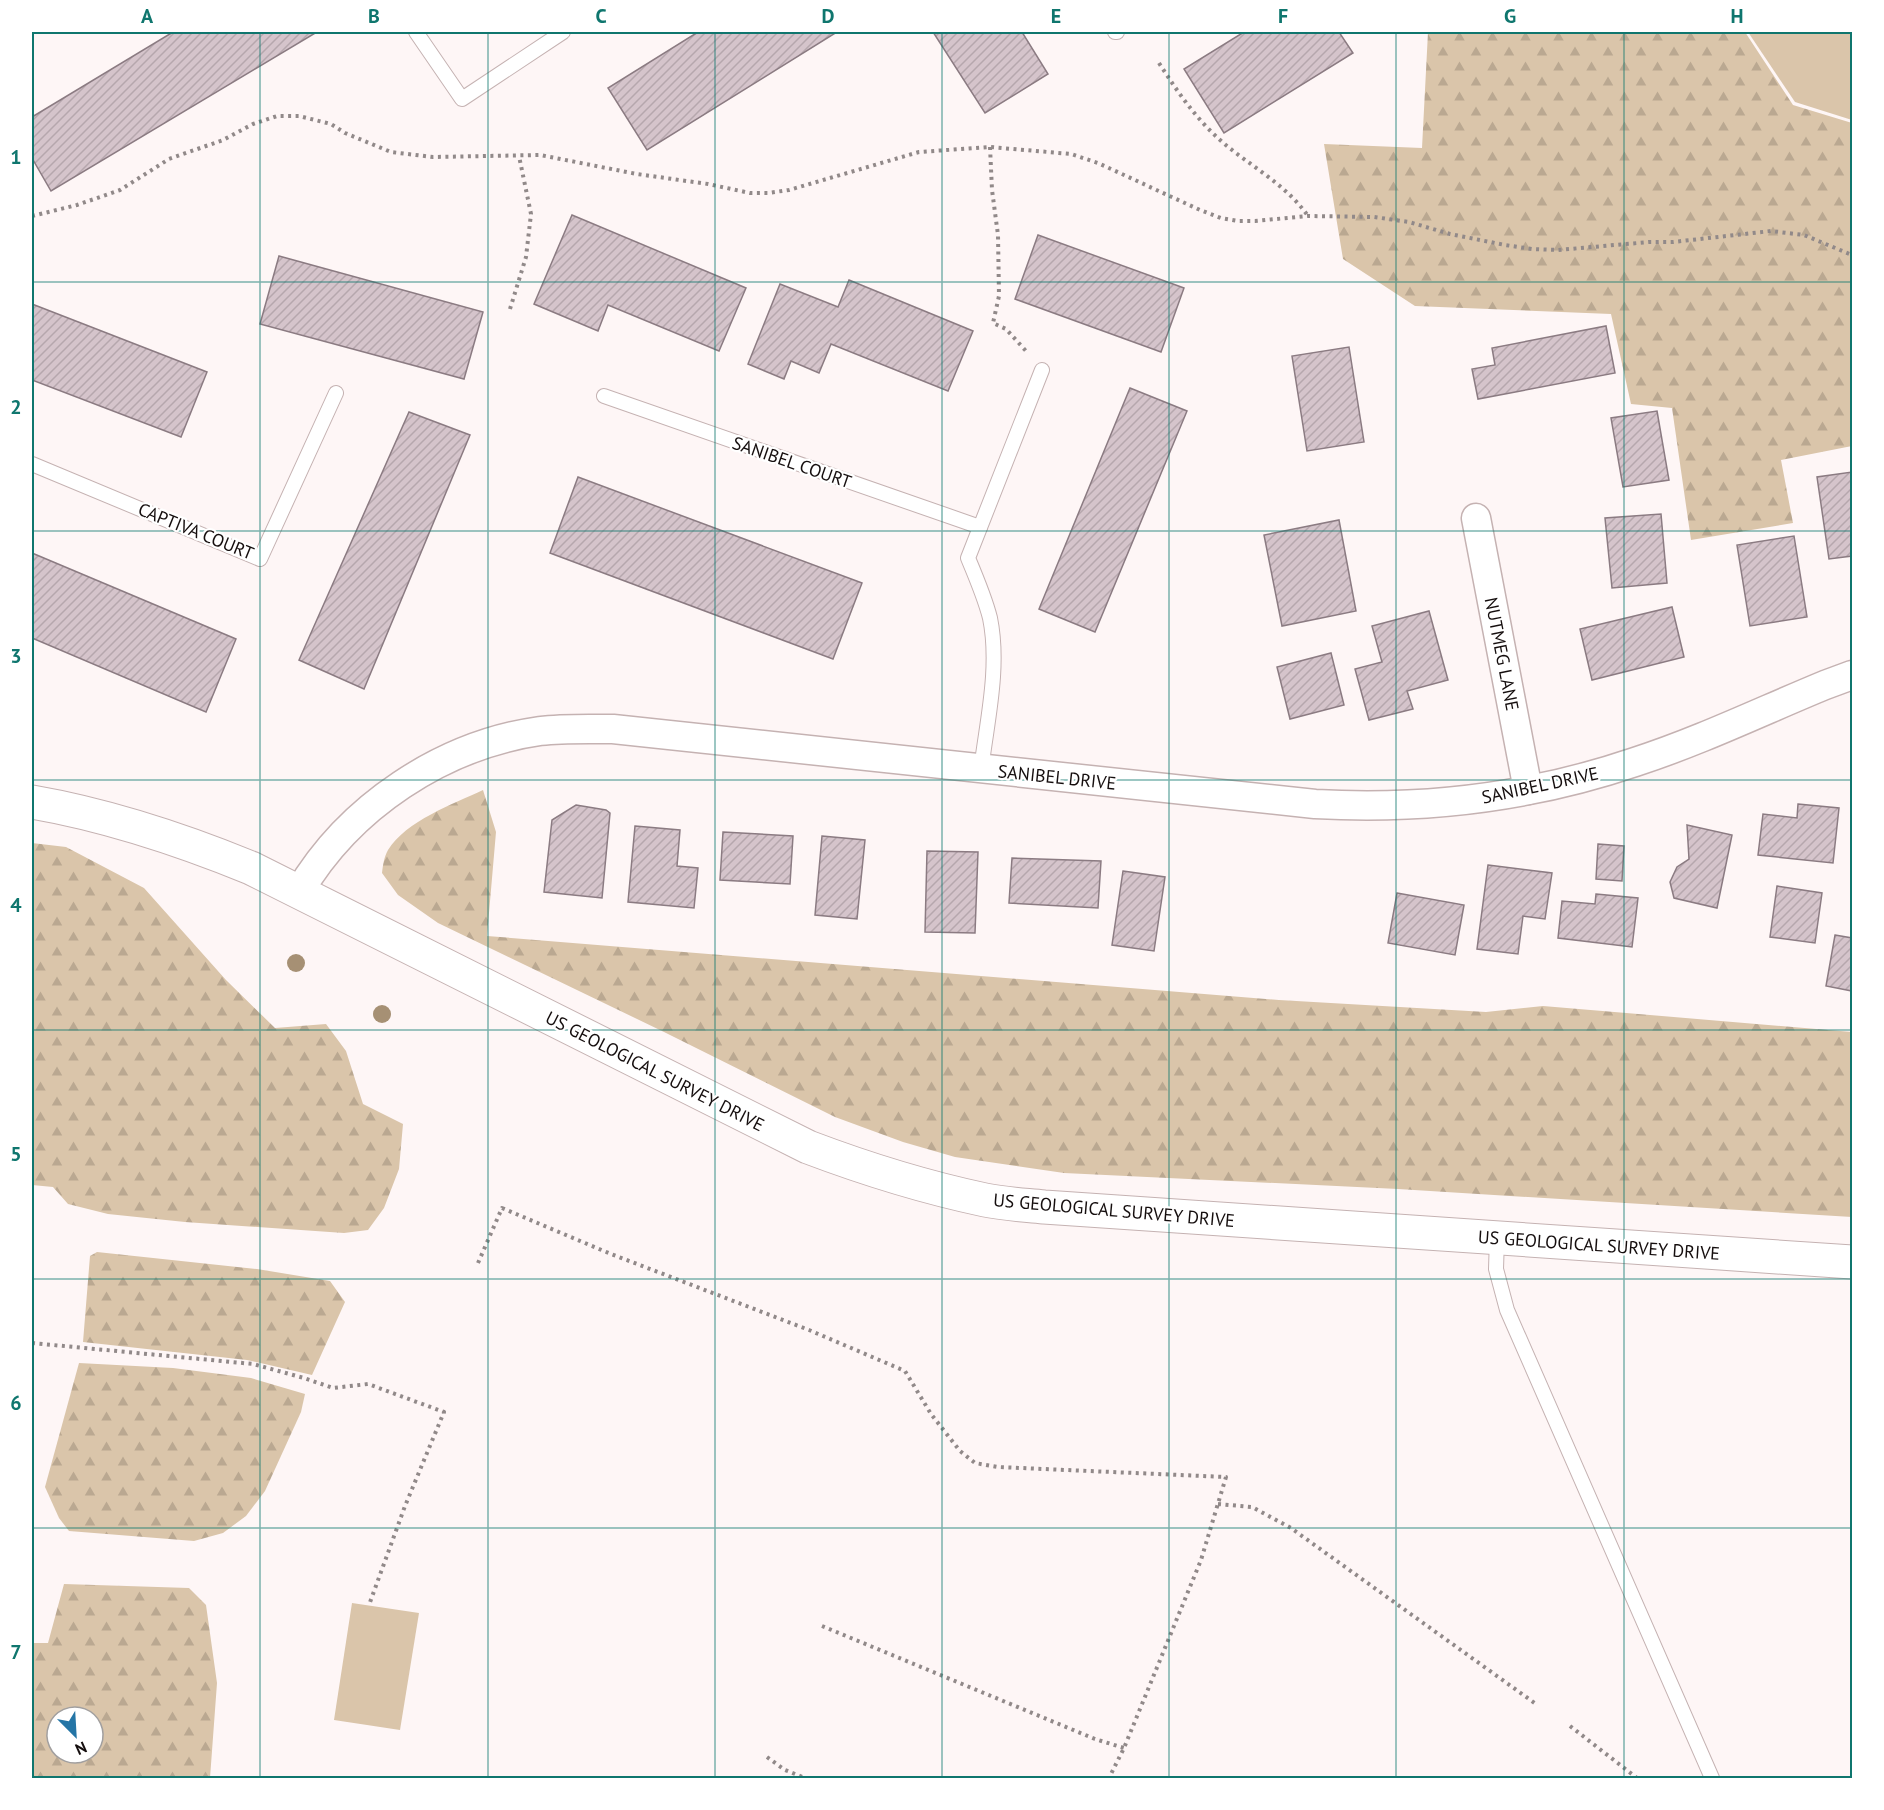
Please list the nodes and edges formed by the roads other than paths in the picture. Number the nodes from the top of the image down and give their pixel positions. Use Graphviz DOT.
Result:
graph roads {
  1 [pos="416,32"];
  2 [pos="563,32"];
  3 [pos="1042,370"];
  4 [pos="336,393"];
  5 [pos="604,396"];
  6 [pos="32,464"];
  7 [pos="1476,518"];
  8 [pos="980,527"];
  9 [pos="1852,675"];
  10 [pos="981,770"];
  11 [pos="1528,790"];
  12 [pos="32,802"];
  13 [pos="299,892"];
  14 [pos="1497,1238"];
  15 [pos="1852,1262"];
  16 [pos="1712,1779"];
  1 -- 2 [label="lane"];
  3 -- 8 [label="lane"];
  4 -- 6 [label="lane, CAPTIVA COURT"];
  5 -- 8 [label="lane, SANIBEL COURT"];
  7 -- 11 [label="street, NUTMEG LANE"];
  8 -- 10 [label="lane"];
  9 -- 11 [label="street, SANIBEL DRIVE"];
  10 -- 11 [label="street, SANIBEL DRIVE"];
  10 -- 13 [label="street, SANIBEL DRIVE"];
  12 -- 13 [label="street, US GEOLOGICAL SURVEY DRIVE"];
  13 -- 14 [label="street, US GEOLOGICAL SURVEY DRIVE"];
  14 -- 15 [label="street, US GEOLOGICAL SURVEY DRIVE"];
  14 -- 16 [label="lane"];
}
